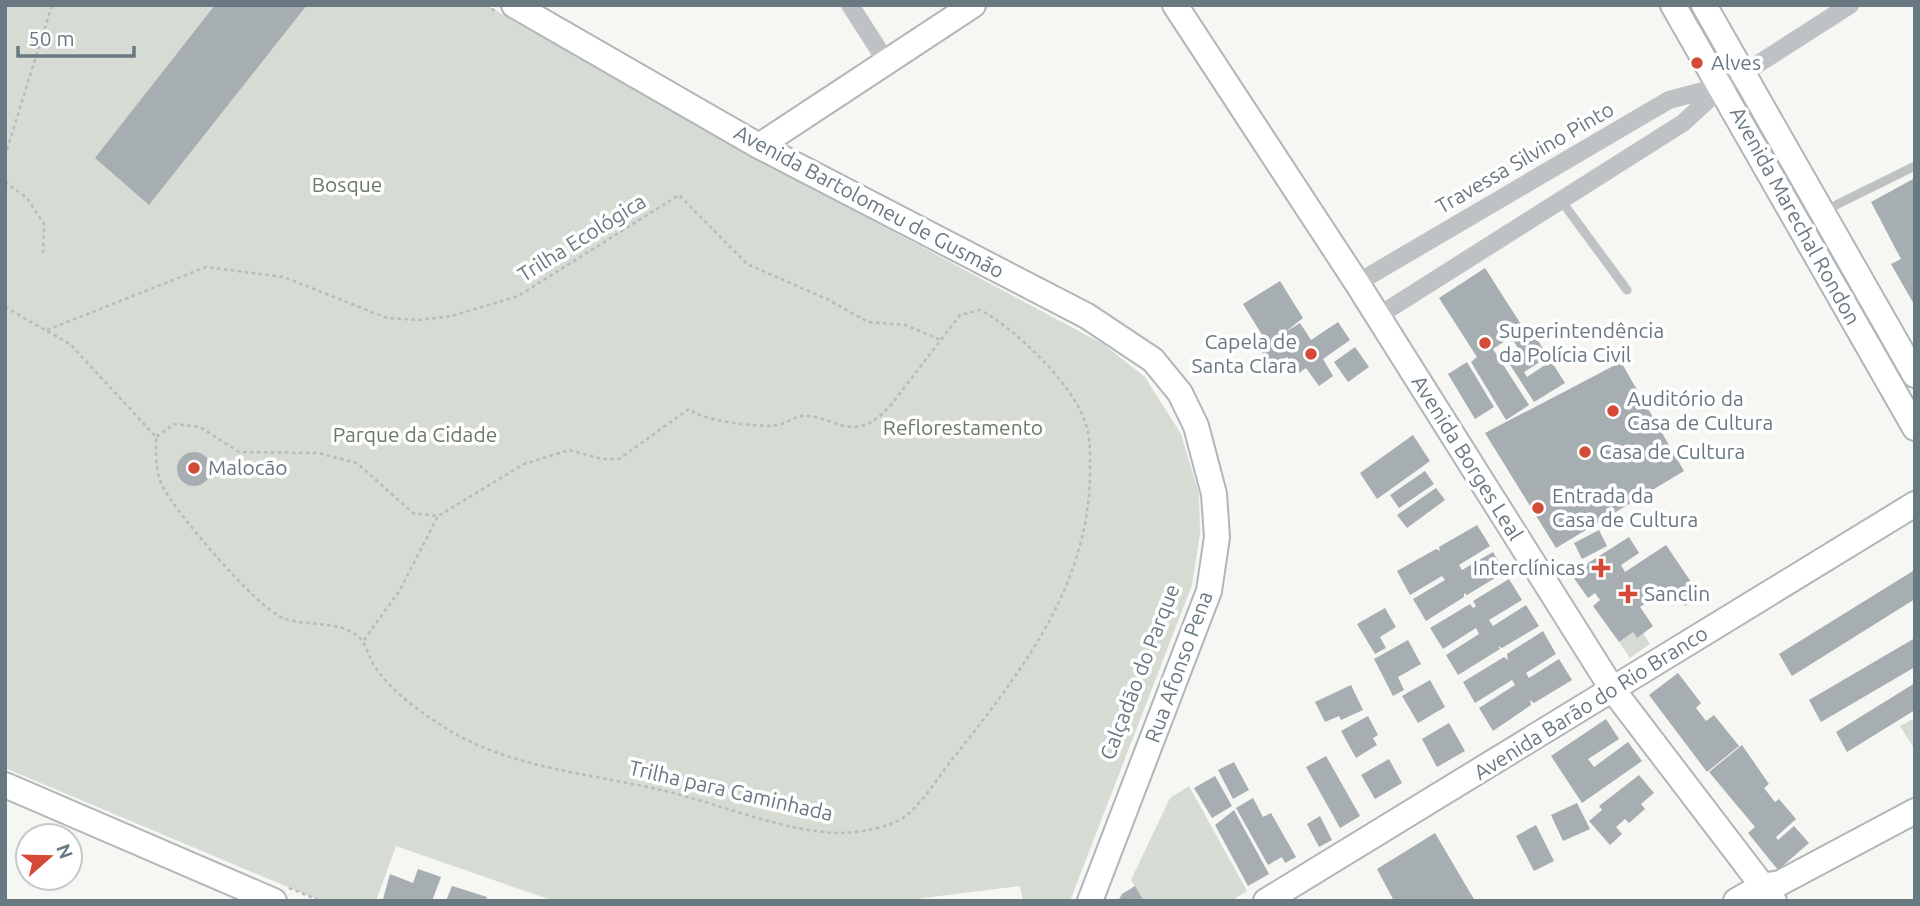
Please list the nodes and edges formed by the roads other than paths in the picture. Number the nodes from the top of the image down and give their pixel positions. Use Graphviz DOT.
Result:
graph roads {
  1 [pos="850,5"];
  2 [pos="973,5"];
  3 [pos="1175,5"];
  4 [pos="1673,5"];
  5 [pos="1704,5"];
  6 [pos="1850,5"];
  7 [pos="506,9"];
  8 [pos="886,61"];
  9 [pos="1744,73"];
  10 [pos="1722,87"];
  11 [pos="759,146"];
  12 [pos="1915,166"];
  13 [pos="1560,200"];
  14 [pos="1836,205"];
  15 [pos="1357,283"];
  16 [pos="1627,290"];
  17 [pos="1378,316"];
  18 [pos="1915,375"];
  19 [pos="1196,426"];
  20 [pos="1915,428"];
  21 [pos="1915,504"];
  22 [pos="1613,690"];
  23 [pos="5,785"];
  24 [pos="1915,811"];
  25 [pos="1770,893"];
  26 [pos="274,901"];
  27 [pos="1090,901"];
  28 [pos="1266,901"];
  29 [pos="1736,901"];
  1 -- 8 [label="street"];
  2 -- 8 [label="main road"];
  3 -- 15 [label="main road, Avenida Borges Leal"];
  4 -- 10 [label="main road, Avenida Marechal Rondon"];
  5 -- 9 [label="main road, Avenida Marechal Rondon"];
  6 -- 9 [label="street, Travessa Silvino Pinto"];
  7 -- 11 [label="main road, Avenida Bartolomeu de Gusmão"];
  8 -- 11 [label="main road"];
  9 -- 10 [label="street, Travessa Silvino Pinto"];
  9 -- 18 [label="main road, Avenida Marechal Rondon"];
  10 -- 13 [label="street, Travessa Silvino Pinto"];
  10 -- 15 [label="street, Travessa Silvino Pinto"];
  10 -- 20 [label="main road, Avenida Marechal Rondon"];
  11 -- 19 [label="main road, Avenida Bartolomeu de Gusmão"];
  12 -- 14 [label="lane"];
  13 -- 16 [label="lane"];
  13 -- 17 [label="street, Travessa Silvino Pinto"];
  15 -- 17 [label="main road, Avenida Borges Leal"];
  17 -- 22 [label="main road, Avenida Borges Leal"];
  19 -- 27 [label="main road, Rua Afonso Pena"];
  21 -- 22 [label="main road, Avenida Barão do Rio Branco"];
  22 -- 25 [label="main road, Avenida Borges Leal"];
  22 -- 28 [label="main road, Avenida Barão do Rio Branco"];
  23 -- 26 [label="main road"];
  24 -- 25 [label="main road"];
  25 -- 29 [label="main road"];
}
